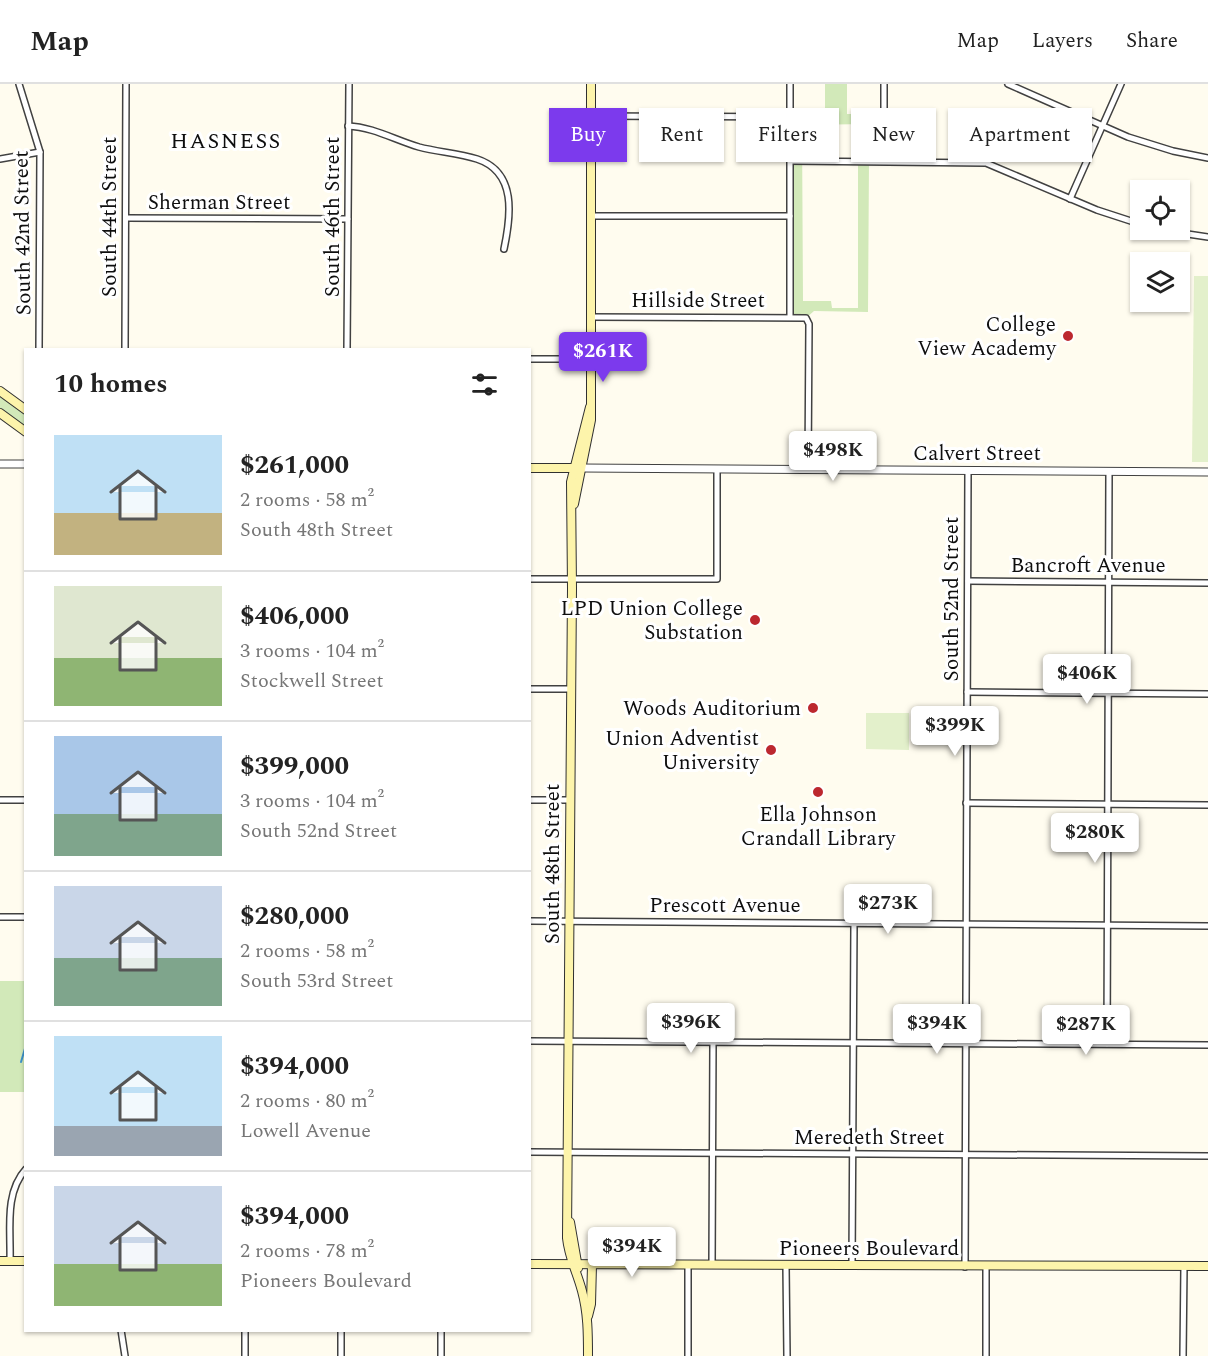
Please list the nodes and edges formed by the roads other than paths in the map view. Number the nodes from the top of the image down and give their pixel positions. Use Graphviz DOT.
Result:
graph roads {
  1 [pos="19,84"];
  2 [pos="126,84"];
  3 [pos="349,84"];
  4 [pos="591,84"];
  5 [pos="790,84"];
  6 [pos="885,84"];
  7 [pos="1008,84"];
  8 [pos="1121,84"];
  9 [pos="591,108"];
  10 [pos="790,108"];
  11 [pos="885,108"];
  12 [pos="627,116"];
  13 [pos="736,117"];
  14 [pos="1102,125"];
  15 [pos="348,126"];
  16 [pos="40,152"];
  17 [pos="1208,158"];
  18 [pos="0,159"];
  19 [pos="591,162"];
  20 [pos="790,162"];
  21 [pos="935,162"];
  22 [pos="1070,199"];
  23 [pos="591,216"];
  24 [pos="790,216"];
  25 [pos="126,218"];
  26 [pos="348,219"];
  27 [pos="1130,220"];
  28 [pos="1190,234"];
  29 [pos="1208,237"];
  30 [pos="504,249"];
  31 [pos="789,316"];
  32 [pos="590,317"];
  33 [pos="39,348"];
  34 [pos="125,348"];
  35 [pos="347,348"];
  36 [pos="531,359"];
  37 [pos="590,359"];
  38 [pos="0,390"];
  39 [pos="24,408"];
  40 [pos="0,413"];
  41 [pos="24,431"];
  42 [pos="0,464"];
  43 [pos="24,464"];
  44 [pos="531,468"];
  45 [pos="577,468"];
  46 [pos="717,469"];
  47 [pos="808,469"];
  48 [pos="968,471"];
  49 [pos="1109,471"];
  50 [pos="1208,472"];
  51 [pos="531,579"];
  52 [pos="572,579"];
  53 [pos="968,581"];
  54 [pos="1109,582"];
  55 [pos="1208,583"];
  56 [pos="531,689"];
  57 [pos="571,689"];
  58 [pos="967,692"];
  59 [pos="1108,693"];
  60 [pos="1208,694"];
  61 [pos="0,800"];
  62 [pos="24,800"];
  63 [pos="531,800"];
  64 [pos="570,800"];
  65 [pos="966,803"];
  66 [pos="1107,804"];
  67 [pos="1208,805"];
  68 [pos="0,917"];
  69 [pos="24,917"];
  70 [pos="531,921"];
  71 [pos="570,921"];
  72 [pos="854,923"];
  73 [pos="966,924"];
  74 [pos="1107,925"];
  75 [pos="1208,926"];
  76 [pos="531,1041"];
  77 [pos="569,1041"];
  78 [pos="713,1042"];
  79 [pos="854,1042"];
  80 [pos="966,1043"];
  81 [pos="1107,1044"];
  82 [pos="1208,1045"];
  83 [pos="531,1152"];
  84 [pos="568,1152"];
  85 [pos="712,1153"];
  86 [pos="853,1154"];
  87 [pos="965,1155"];
  88 [pos="1208,1156"];
  89 [pos="24,1172"];
  90 [pos="0,1261"];
  91 [pos="10,1261"];
  92 [pos="24,1261"];
  93 [pos="531,1264"];
  94 [pos="592,1265"];
  95 [pos="688,1265"];
  96 [pos="712,1265"];
  97 [pos="786,1266"];
  98 [pos="852,1266"];
  99 [pos="1184,1266"];
  100 [pos="1208,1266"];
  101 [pos="576,1267"];
  102 [pos="965,1267"];
  103 [pos="986,1267"];
  104 [pos="587,1317"];
  105 [pos="121,1332"];
  106 [pos="245,1332"];
  107 [pos="341,1332"];
  108 [pos="441,1332"];
  109 [pos="125,1356"];
  110 [pos="245,1356"];
  111 [pos="341,1356"];
  112 [pos="441,1356"];
  113 [pos="588,1356"];
  114 [pos="688,1356"];
  115 [pos="787,1356"];
  116 [pos="986,1356"];
  117 [pos="1183,1356"];
  1 -- 16 [label="street, South 42nd Street"];
  2 -- 25 [label="street, South 44th Street"];
  3 -- 15 [label="street, South 46th Street"];
  4 -- 9 [label="main road, South 48th Street"];
  5 -- 10 [label="street"];
  6 -- 11 [label="street"];
  7 -- 14 [label="street"];
  8 -- 14 [label="street"];
  12 -- 13 [label="street"];
  14 -- 17 [label="street"];
  14 -- 22 [label="street"];
  15 -- 26 [label="street, South 46th Street"];
  15 -- 30 [label="street"];
  16 -- 18 [label="street"];
  16 -- 33 [label="street, South 42nd Street"];
  19 -- 23 [label="main road, South 48th Street"];
  20 -- 24 [label="street"];
  21 -- 22 [label="street"];
  22 -- 27 [label="street"];
  23 -- 24 [label="street"];
  23 -- 32 [label="main road, South 48th Street"];
  24 -- 31 [label="street"];
  25 -- 26 [label="street, Sherman Street"];
  25 -- 34 [label="street, South 44th Street"];
  26 -- 35 [label="street, South 46th Street"];
  28 -- 29 [label="street"];
  31 -- 32 [label="street, Hillside Street"];
  31 -- 47 [label="street, Hillside Street"];
  32 -- 37 [label="main road, South 48th Street"];
  36 -- 37 [label="street"];
  37 -- 45 [label="main road, South 48th Street"];
  38 -- 39 [label="main road"];
  40 -- 41 [label="main road"];
  42 -- 43 [label="street"];
  44 -- 45 [label="main road, Calvert Street"];
  45 -- 46 [label="street, Calvert Street"];
  45 -- 52 [label="main road, South 48th Street"];
  46 -- 47 [label="street, Calvert Street"];
  46 -- 52 [label="street"];
  47 -- 48 [label="street, Calvert Street"];
  48 -- 49 [label="street, Calvert Street"];
  48 -- 53 [label="street, South 52nd Street"];
  49 -- 50 [label="street, Calvert Street"];
  49 -- 54 [label="street"];
  51 -- 52 [label="street"];
  52 -- 57 [label="main road, South 48th Street"];
  53 -- 54 [label="street, Bancroft Avenue"];
  53 -- 58 [label="street, South 52nd Street"];
  54 -- 55 [label="street, Bancroft Avenue"];
  54 -- 59 [label="street"];
  56 -- 57 [label="street"];
  57 -- 64 [label="main road, South 48th Street"];
  58 -- 59 [label="street"];
  58 -- 65 [label="street, South 52nd Street"];
  59 -- 60 [label="street"];
  59 -- 66 [label="street"];
  61 -- 62 [label="street"];
  63 -- 64 [label="street"];
  64 -- 71 [label="main road, South 48th Street"];
  65 -- 66 [label="street"];
  65 -- 73 [label="street, South 52nd Street"];
  66 -- 67 [label="street"];
  66 -- 74 [label="street"];
  68 -- 69 [label="street"];
  70 -- 71 [label="street, Prescott Avenue"];
  71 -- 72 [label="street, Prescott Avenue"];
  71 -- 77 [label="main road, South 48th Street"];
  72 -- 73 [label="street, Prescott Avenue"];
  72 -- 79 [label="street"];
  73 -- 74 [label="street, Prescott Avenue"];
  73 -- 80 [label="street, South 52nd Street"];
  74 -- 75 [label="street, Prescott Avenue"];
  74 -- 81 [label="street"];
  76 -- 77 [label="street"];
  77 -- 78 [label="street"];
  77 -- 84 [label="main road, South 48th Street"];
  78 -- 79 [label="street"];
  78 -- 85 [label="street"];
  79 -- 80 [label="street"];
  79 -- 86 [label="street"];
  80 -- 81 [label="street"];
  80 -- 87 [label="street, South 52nd Street"];
  81 -- 82 [label="street"];
  83 -- 84 [label="street, Meredeth Street"];
  84 -- 85 [label="street, Meredeth Street"];
  84 -- 101 [label="main road, South 48th Street"];
  85 -- 86 [label="street, Meredeth Street"];
  85 -- 96 [label="street"];
  86 -- 87 [label="street, Meredeth Street"];
  86 -- 98 [label="street"];
  87 -- 88 [label="street, Meredeth Street"];
  87 -- 102 [label="street, South 52nd Street"];
  89 -- 91 [label="street"];
  90 -- 91 [label="main road"];
  91 -- 92 [label="main road"];
  93 -- 101 [label="main road, Pioneers Boulevard"];
  94 -- 95 [label="main road, Pioneers Boulevard"];
  94 -- 101 [label="main road, Pioneers Boulevard"];
  94 -- 104 [label="main road"];
  95 -- 96 [label="main road, Pioneers Boulevard"];
  95 -- 114 [label="street"];
  96 -- 97 [label="main road, Pioneers Boulevard"];
  97 -- 98 [label="main road, Pioneers Boulevard"];
  97 -- 115 [label="street"];
  98 -- 102 [label="main road, Pioneers Boulevard"];
  99 -- 100 [label="main road, Pioneers Boulevard"];
  99 -- 103 [label="main road, Pioneers Boulevard"];
  99 -- 117 [label="street"];
  101 -- 104 [label="main road, South 48th Street"];
  102 -- 103 [label="main road, Pioneers Boulevard"];
  103 -- 116 [label="street"];
  104 -- 113 [label="main road, South 48th Street"];
  105 -- 109 [label="street"];
  106 -- 110 [label="street"];
  107 -- 111 [label="street"];
  108 -- 112 [label="street"];
}
